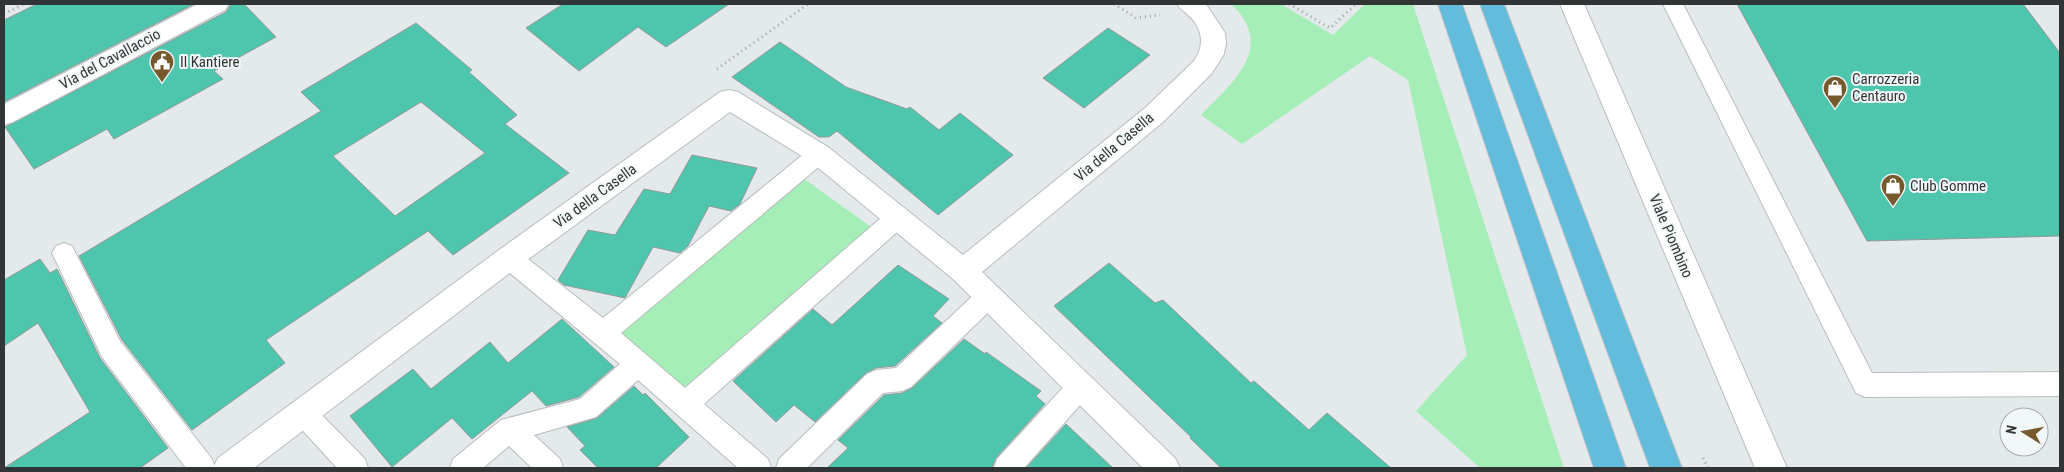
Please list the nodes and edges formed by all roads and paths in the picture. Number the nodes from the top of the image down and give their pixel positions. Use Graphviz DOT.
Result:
graph roads {
  1 [pos="24,4"];
  2 [pos="217,4"];
  3 [pos="808,4"];
  4 [pos="1114,4"];
  5 [pos="1188,4"];
  6 [pos="1289,4"];
  7 [pos="1356,4"];
  8 [pos="1450,4"];
  9 [pos="1492,4"];
  10 [pos="1572,4"];
  11 [pos="1672,4"];
  12 [pos="4,14"];
  13 [pos="1165,14"];
  14 [pos="729,99"];
  15 [pos="4,115"];
  16 [pos="819,154"];
  17 [pos="897,218"];
  18 [pos="64,253"];
  19 [pos="509,258"];
  20 [pos="963,271"];
  21 [pos="989,296"];
  22 [pos="603,333"];
  23 [pos="638,364"];
  24 [pos="2060,384"];
  25 [pos="1080,387"];
  26 [pos="685,404"];
  27 [pos="303,413"];
  28 [pos="510,429"];
  29 [pos="202,468"];
  30 [pos="229,468"];
  31 [pos="355,468"];
  32 [pos="464,468"];
  33 [pos="550,468"];
  34 [pos="758,468"];
  35 [pos="789,468"];
  36 [pos="1007,468"];
  37 [pos="1164,468"];
  38 [pos="1610,468"];
  39 [pos="1666,468"];
  40 [pos="1771,468"];
  1 -- 12 [label="path"];
  2 -- 15 [label="street, Via del Cavallaccio"];
  3 -- 14 [label="path"];
  4 -- 13 [label="path"];
  5 -- 20 [label="street, Via della Casella"];
  6 -- 7 [label="path"];
  8 -- 38 [label="highway"];
  9 -- 39 [label="highway"];
  10 -- 40 [label="street, Viale Piombino"];
  11 -- 24 [label="lane"];
  14 -- 16 [label="street"];
  14 -- 19 [label="street, Via della Casella"];
  16 -- 17 [label="street"];
  16 -- 22 [label="lane"];
  17 -- 20 [label="street"];
  17 -- 26 [label="lane"];
  18 -- 29 [label="lane"];
  19 -- 22 [label="lane"];
  19 -- 27 [label="street, Via della Casella"];
  20 -- 21 [label="street"];
  21 -- 25 [label="street"];
  21 -- 35 [label="lane"];
  22 -- 23 [label="lane"];
  23 -- 26 [label="lane"];
  23 -- 28 [label="lane"];
  25 -- 36 [label="lane"];
  25 -- 37 [label="street"];
  26 -- 34 [label="lane"];
  27 -- 30 [label="street, Via della Casella"];
  27 -- 31 [label="lane"];
  28 -- 32 [label="lane"];
  28 -- 33 [label="lane"];
}
